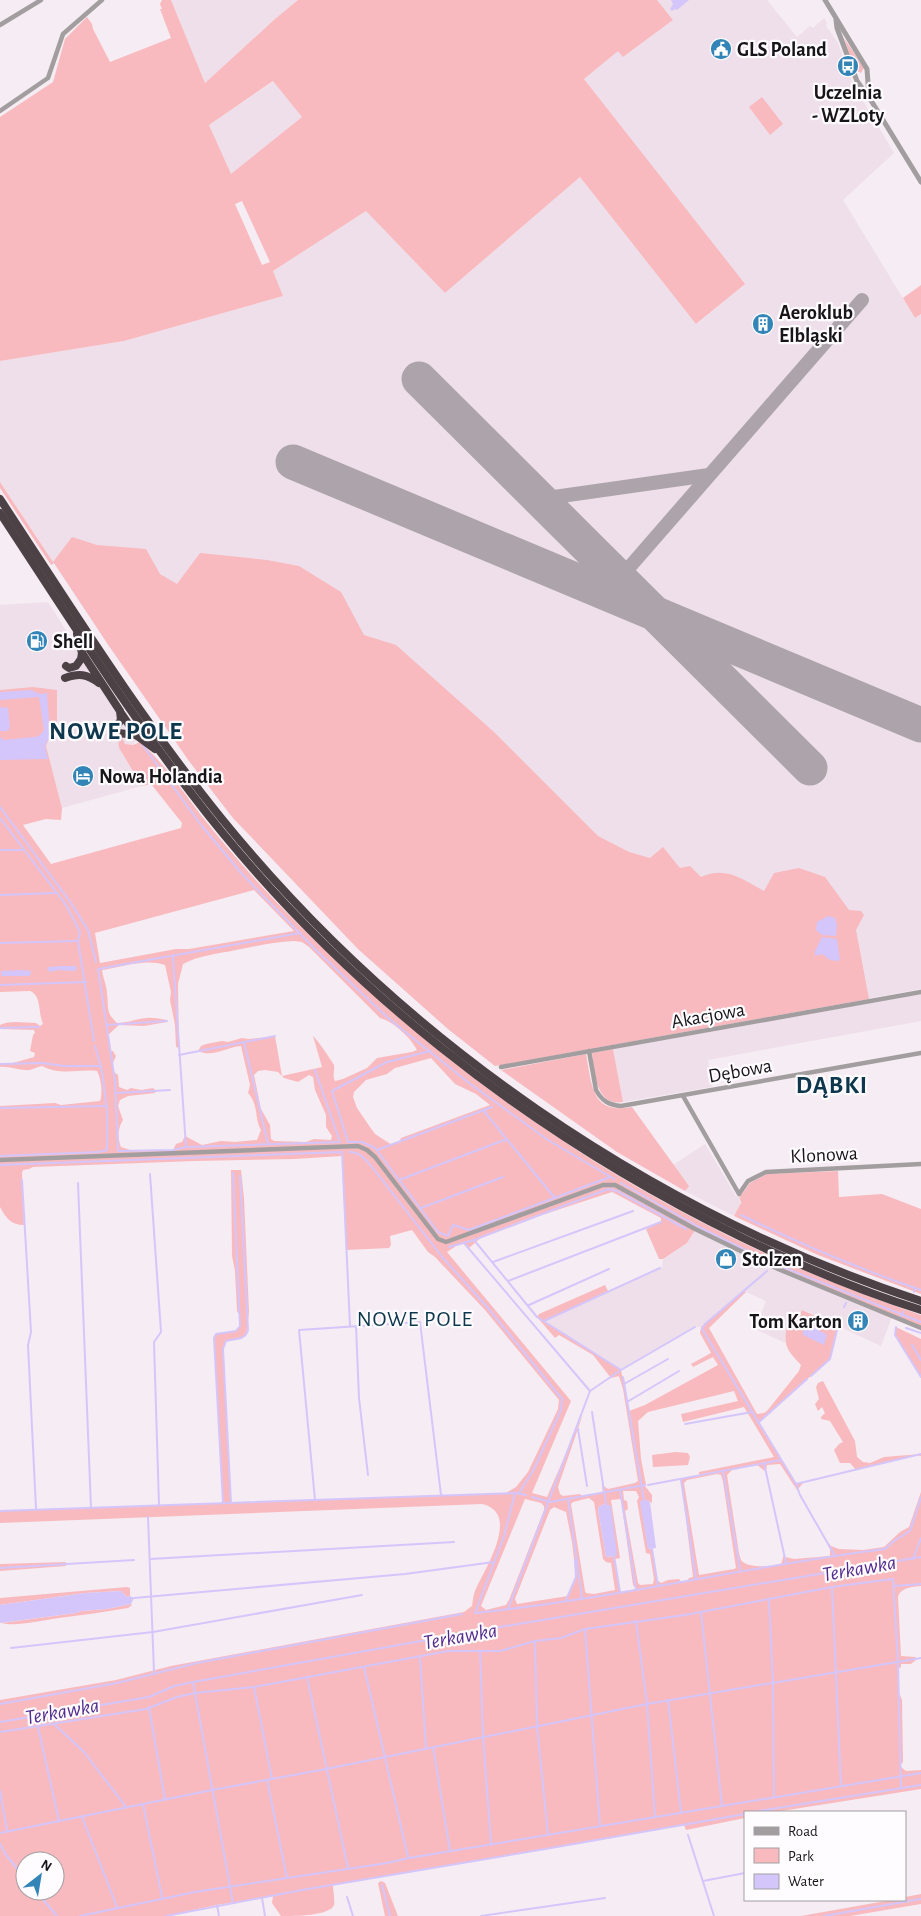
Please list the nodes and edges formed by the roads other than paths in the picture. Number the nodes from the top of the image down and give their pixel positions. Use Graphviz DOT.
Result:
graph roads {
  1 [pos="41,0"];
  2 [pos="102,0"];
  3 [pos="824,0"];
  4 [pos="836,20"];
  5 [pos="0,25"];
  6 [pos="868,97"];
  7 [pos="0,111"];
  8 [pos="921,182"];
  9 [pos="0,499"];
  10 [pos="0,513"];
  11 [pos="74,625"];
  12 [pos="82,653"];
  13 [pos="66,666"];
  14 [pos="65,678"];
  15 [pos="103,686"];
  16 [pos="120,711"];
  17 [pos="136,735"];
  18 [pos="166,759"];
  19 [pos="921,992"];
  20 [pos="589,1051"];
  21 [pos="921,1053"];
  22 [pos="501,1067"];
  23 [pos="683,1096"];
  24 [pos="0,1160"];
  25 [pos="921,1164"];
  26 [pos="739,1194"];
  27 [pos="921,1301"];
  28 [pos="921,1310"];
  29 [pos="921,1328"];
  1 -- 5 [label="street"];
  2 -- 7 [label="street"];
  3 -- 4 [label="street"];
  4 -- 6 [label="street"];
  4 -- 6 [label="street"];
  6 -- 8 [label="street"];
  9 -- 27 [label="highway"];
  10 -- 11 [label="highway"];
  11 -- 12 [label="highway"];
  11 -- 18 [label="highway"];
  12 -- 13 [label="highway"];
  12 -- 15 [label="highway"];
  14 -- 15 [label="highway"];
  15 -- 16 [label="highway"];
  16 -- 17 [label="highway"];
  16 -- 17 [label="highway"];
  17 -- 18 [label="highway"];
  18 -- 28 [label="highway"];
  19 -- 20 [label="street, Akacjowa"];
  20 -- 22 [label="street, Akacjowa"];
  20 -- 23 [label="street, Dębowa"];
  21 -- 23 [label="street, Dębowa"];
  23 -- 26 [label="street, Dębowa"];
  24 -- 29 [label="street"];
  25 -- 26 [label="street, Klonowa"];
}
